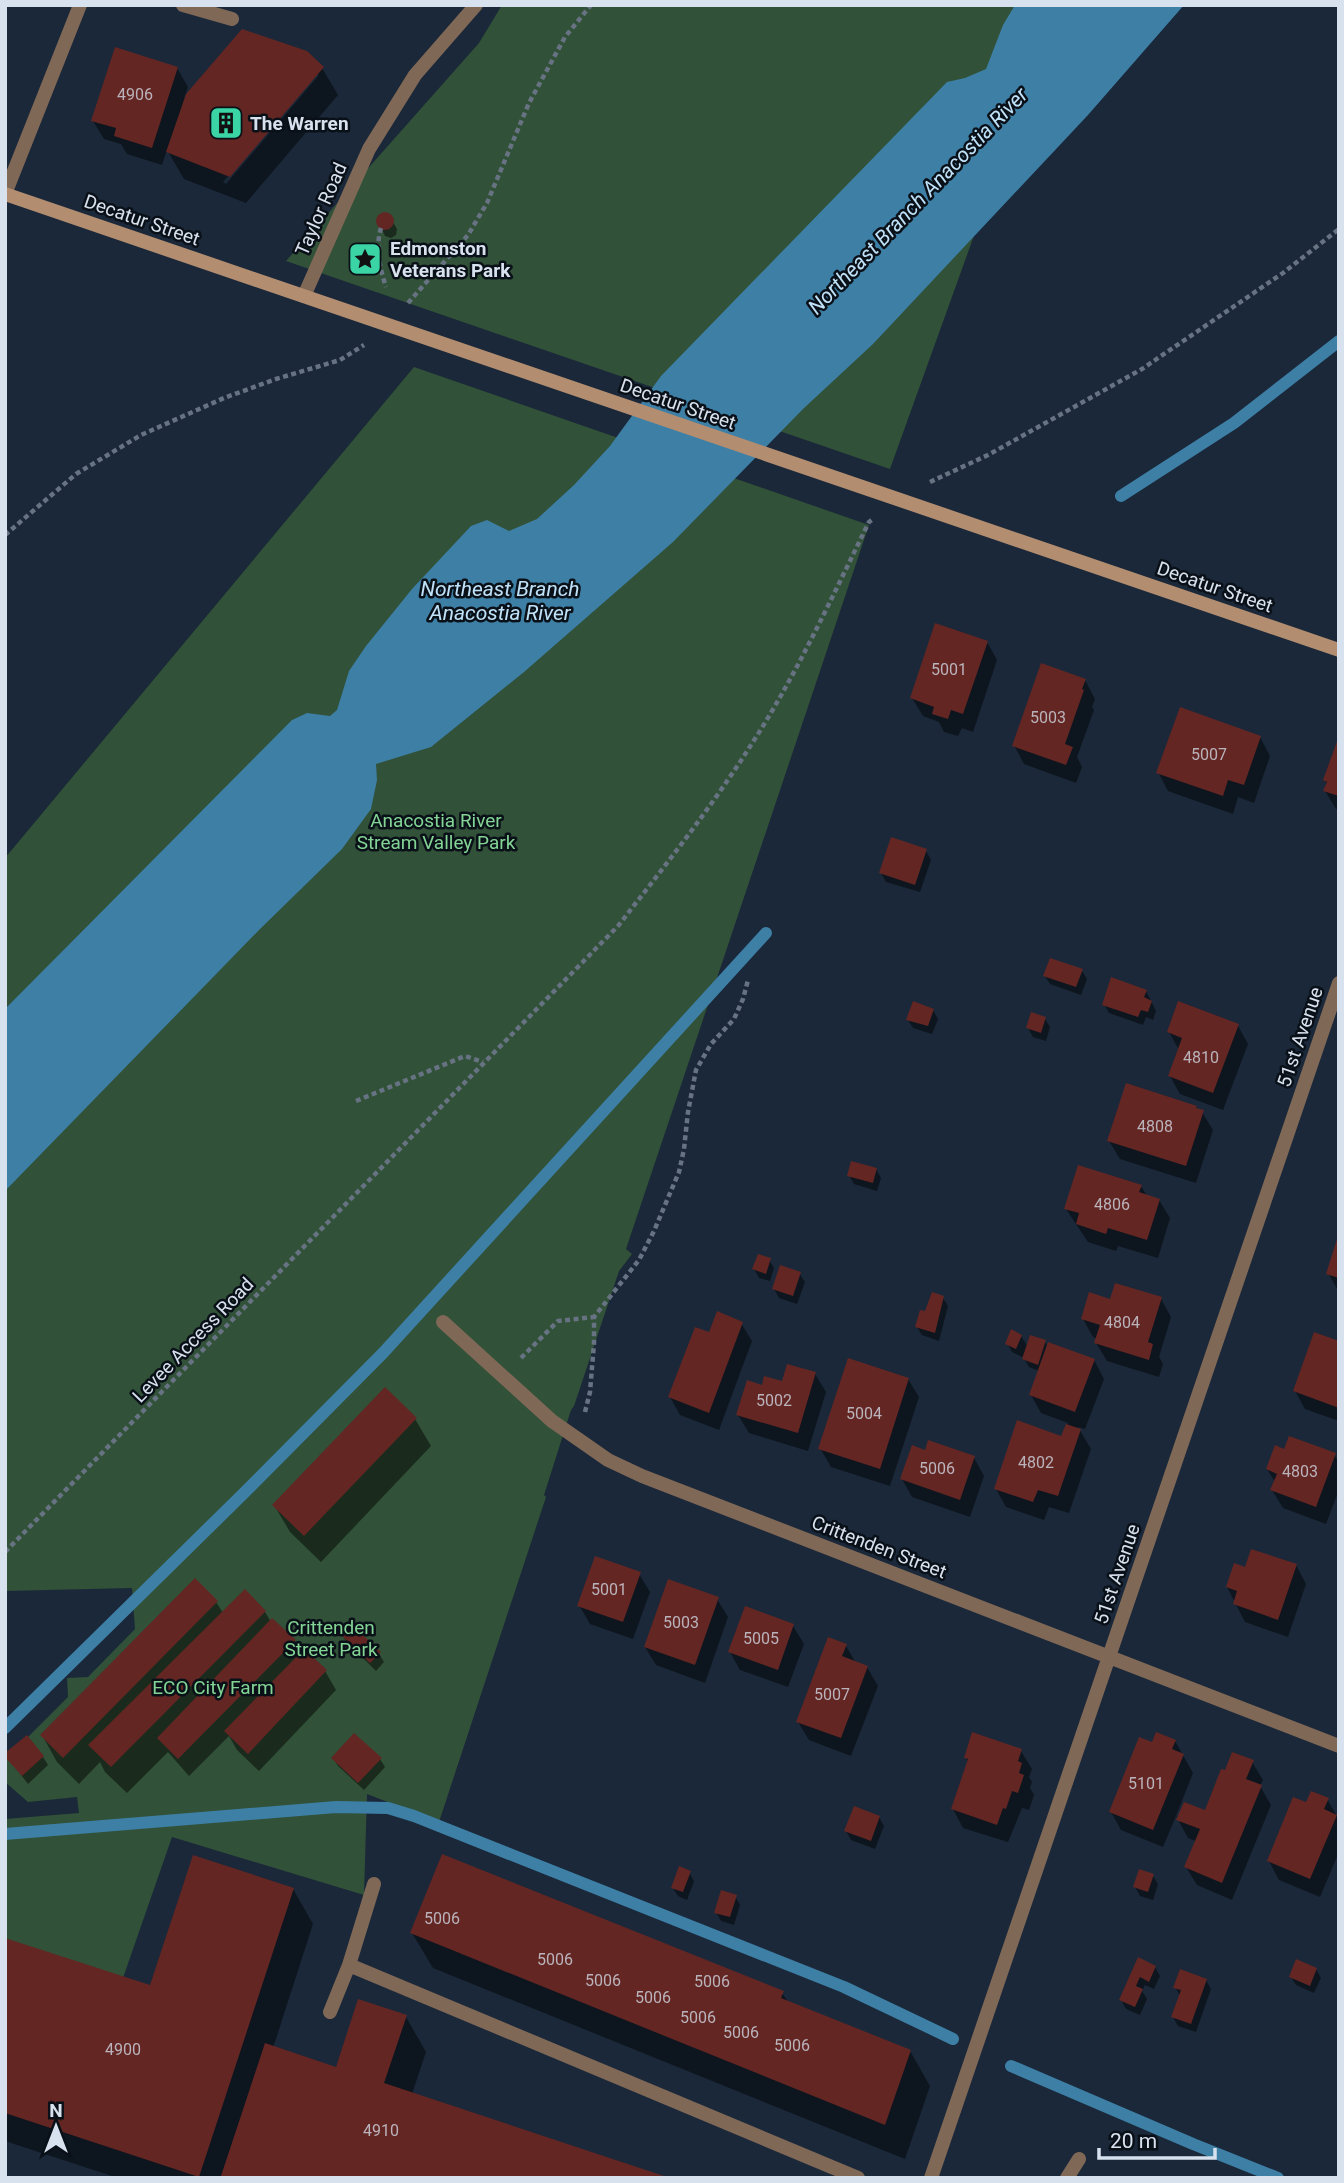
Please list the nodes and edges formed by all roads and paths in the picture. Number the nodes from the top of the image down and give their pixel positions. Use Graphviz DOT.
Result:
graph roads {
  1 [pos="80,5"];
  2 [pos="184,5"];
  3 [pos="476,5"];
  4 [pos="232,19"];
  5 [pos="5,194"];
  6 [pos="381,228"];
  7 [pos="1339,229"];
  8 [pos="386,287"];
  9 [pos="304,296"];
  10 [pos="900,500"];
  11 [pos="1339,650"];
  12 [pos="748,980"];
  13 [pos="1339,983"];
  14 [pos="483,1062"];
  15 [pos="356,1101"];
  16 [pos="594,1317"];
  17 [pos="443,1322"];
  18 [pos="505,1377"];
  19 [pos="578,1440"];
  20 [pos="5,1552"];
  21 [pos="1109,1656"];
  22 [pos="1339,1746"];
  23 [pos="374,1884"];
  24 [pos="349,1965"];
  25 [pos="330,2012"];
  26 [pos="1079,2159"];
  27 [pos="858,2178"];
  28 [pos="931,2178"];
  29 [pos="1068,2178"];
  1 -- 5 [label="street"];
  2 -- 4 [label="street"];
  3 -- 9 [label="street, Taylor Road"];
  5 -- 9 [label="street, Decatur Street"];
  6 -- 8 [label="path"];
  7 -- 10 [label="path, Levee Access Road"];
  9 -- 10 [label="street, Decatur Street"];
  10 -- 11 [label="street, Decatur Street"];
  10 -- 14 [label="path, Levee Access Road"];
  12 -- 16 [label="path"];
  13 -- 21 [label="street, 51st Avenue"];
  14 -- 15 [label="path"];
  14 -- 20 [label="path, Levee Access Road"];
  16 -- 18 [label="path"];
  16 -- 19 [label="path"];
  17 -- 18 [label="street, Crittenden Street"];
  18 -- 19 [label="street, Crittenden Street"];
  19 -- 21 [label="street, Crittenden Street"];
  21 -- 22 [label="street, Crittenden Street"];
  21 -- 28 [label="street, 51st Avenue"];
  23 -- 24 [label="street"];
  24 -- 25 [label="street"];
  24 -- 27 [label="street"];
  26 -- 29 [label="street"];
}
